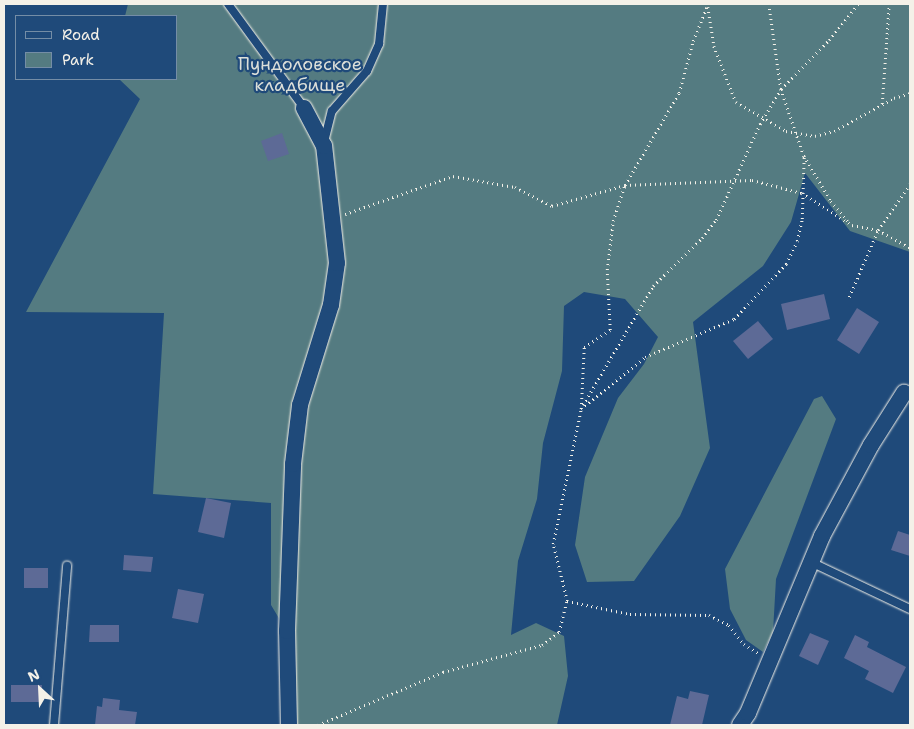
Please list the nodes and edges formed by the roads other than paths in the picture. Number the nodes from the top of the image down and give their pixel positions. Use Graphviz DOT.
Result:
graph roads {
  1 [pos="228,4"];
  2 [pos="383,4"];
  3 [pos="304,108"];
  4 [pos="324,146"];
  5 [pos="904,393"];
  6 [pos="813,563"];
  7 [pos="67,566"];
  8 [pos="910,609"];
  9 [pos="54,725"];
  10 [pos="289,725"];
  11 [pos="740,725"];
  1 -- 3 [label="lane"];
  2 -- 4 [label="lane"];
  3 -- 4 [label="street"];
  4 -- 10 [label="street"];
  5 -- 6 [label="street"];
  6 -- 8 [label="lane"];
  6 -- 11 [label="street"];
  7 -- 9 [label="lane"];
}
